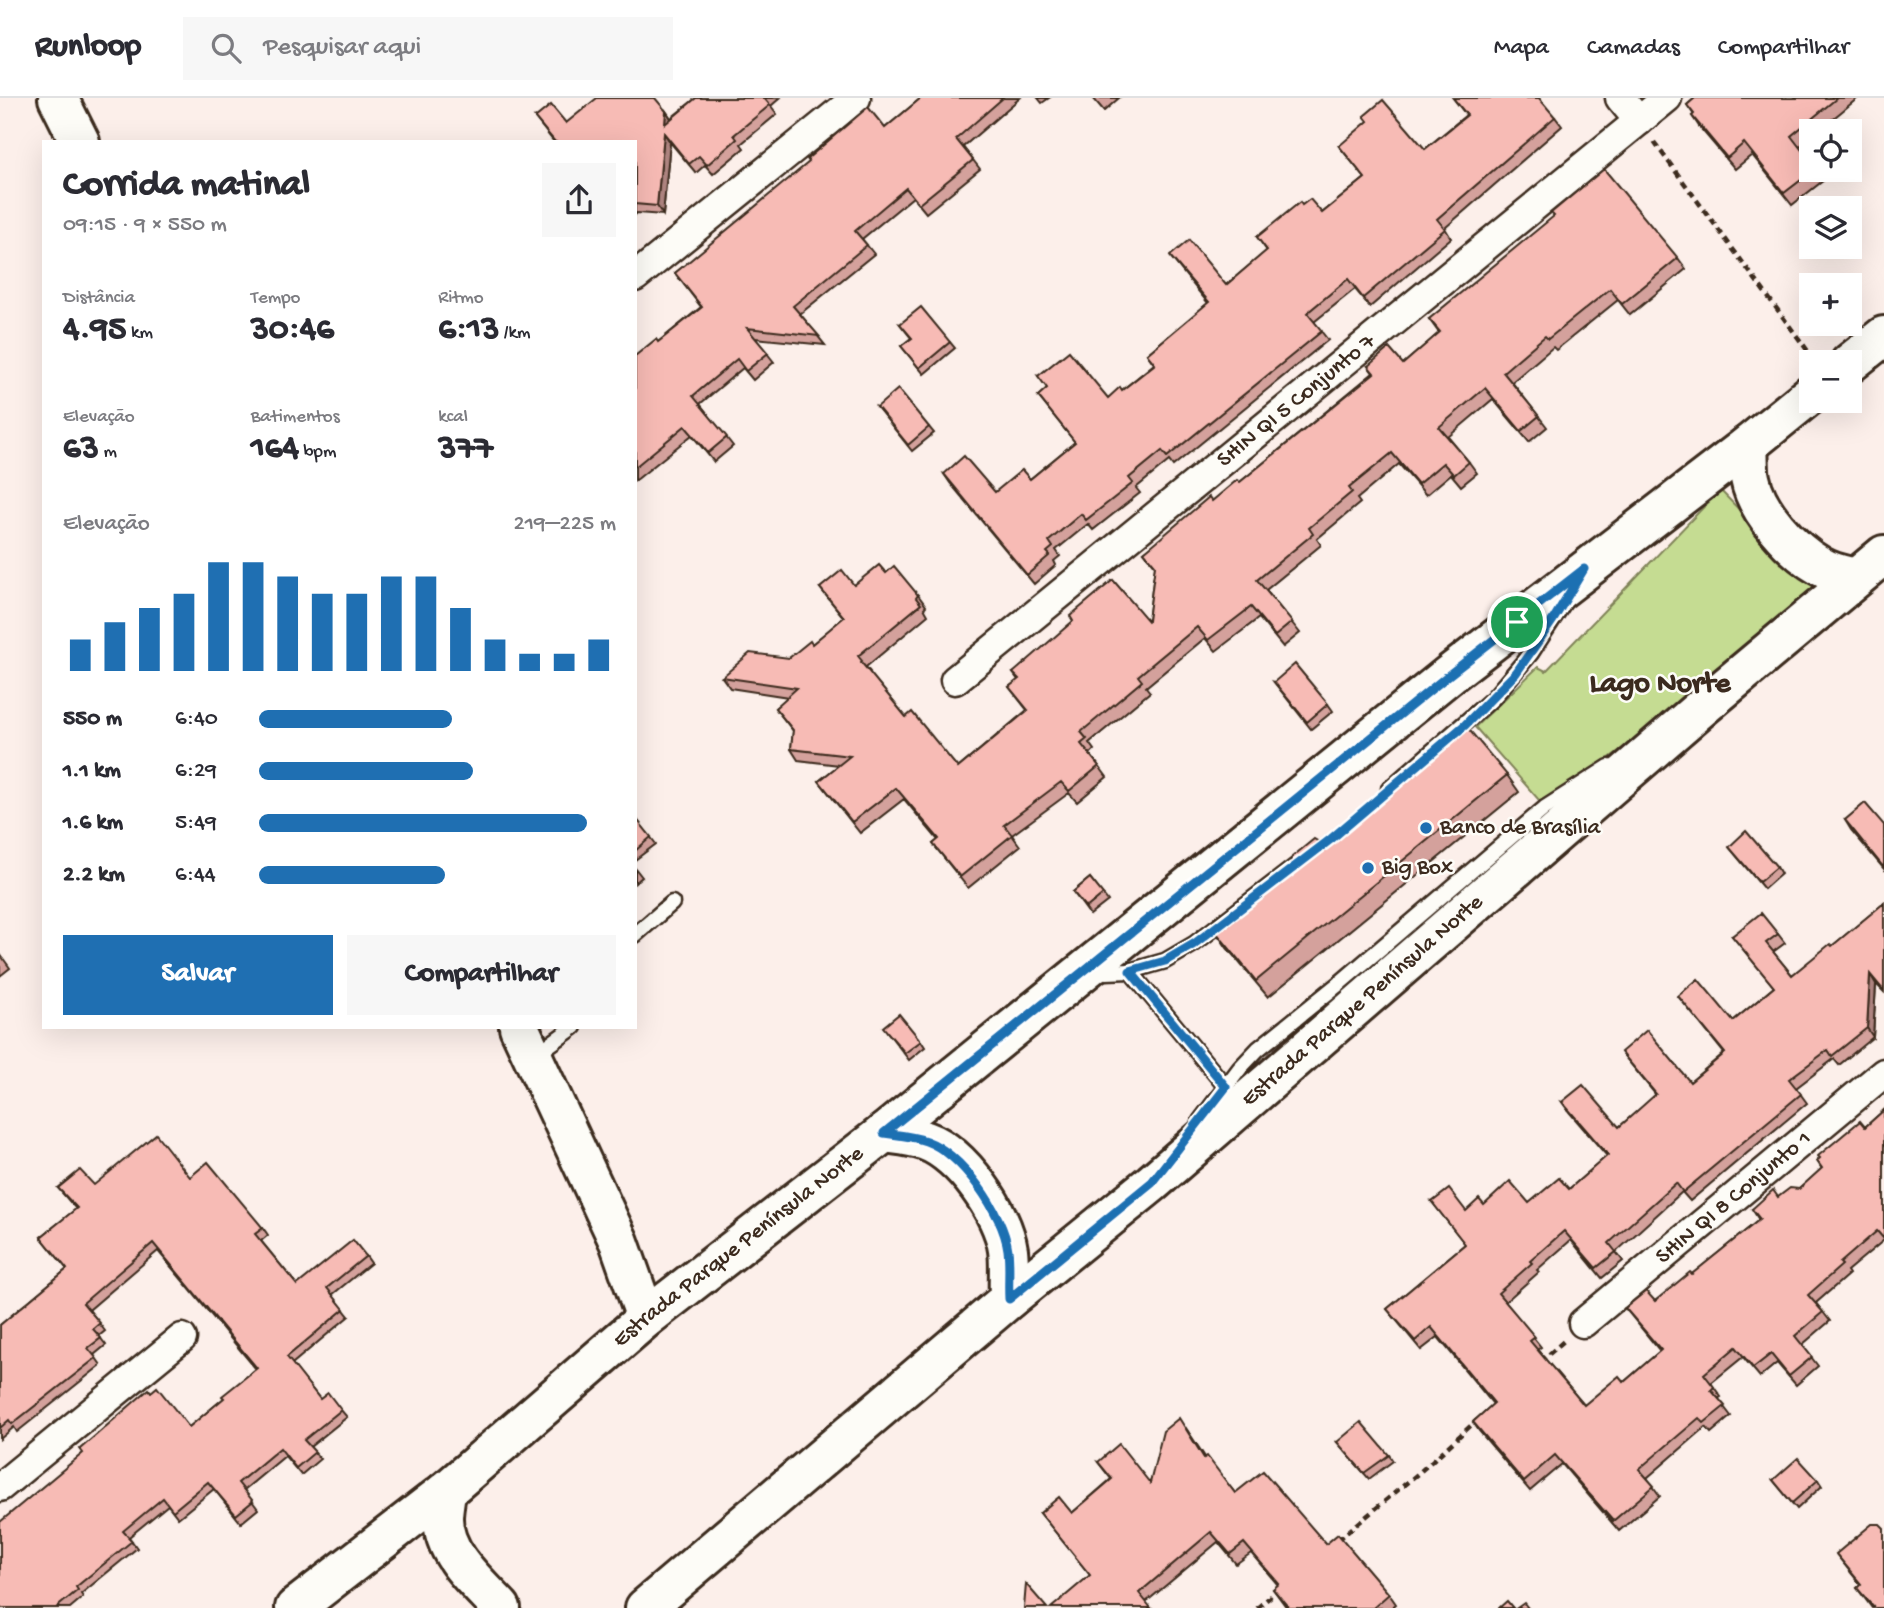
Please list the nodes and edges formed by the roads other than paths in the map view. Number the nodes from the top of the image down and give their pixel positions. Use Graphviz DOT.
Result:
graph roads {
  1 [pos="58,98"];
  2 [pos="856,98"];
  3 [pos="1620,98"];
  4 [pos="1667,98"];
  5 [pos="1639,121"];
  6 [pos="79,140"];
  7 [pos="637,276"];
  8 [pos="1884,336"];
  9 [pos="1862,353"];
  10 [pos="1799,404"];
  11 [pos="1748,445"];
  12 [pos="1870,566"];
  13 [pos="1584,569"];
  14 [pos="954,680"];
  15 [pos="1701,708"];
  16 [pos="1383,795"];
  17 [pos="1310,855"];
  18 [pos="672,903"];
  19 [pos="637,933"];
  20 [pos="1087,968"];
  21 [pos="1130,971"];
  22 [pos="568,1029"];
  23 [pos="526,1042"];
  24 [pos="1884,1073"];
  25 [pos="1226,1087"];
  26 [pos="884,1133"];
  27 [pos="1152,1182"];
  28 [pos="619,1242"];
  29 [pos="677,1294"];
  30 [pos="1009,1299"];
  31 [pos="646,1318"];
  32 [pos="1583,1323"];
  33 [pos="182,1338"];
  34 [pos="0,1487"];
  35 [pos="446,1491"];
  36 [pos="295,1608"];
  37 [pos="501,1608"];
  38 [pos="645,1608"];
  1 -- 6 [label="main road"];
  2 -- 7 [label="street"];
  3 -- 5 [label="street"];
  4 -- 5 [label="street, SHIN QI 5 Conjunto 7"];
  5 -- 14 [label="street, SHIN QI 5 Conjunto 7"];
  8 -- 9 [label="main road"];
  10 -- 11 [label="main road, Estrada Parque Península Norte"];
  11 -- 12 [label="main road"];
  11 -- 13 [label="main road, Estrada Parque Península Norte"];
  12 -- 15 [label="main road, Estrada Parque Península Norte"];
  13 -- 16 [label="lane"];
  13 -- 20 [label="main road, Estrada Parque Península Norte"];
  15 -- 25 [label="lane"];
  15 -- 27 [label="main road, Estrada Parque Península Norte"];
  17 -- 21 [label="lane"];
  18 -- 19 [label="lane"];
  20 -- 21 [label="lane"];
  20 -- 26 [label="main road, Estrada Parque Península Norte"];
  21 -- 25 [label="lane"];
  22 -- 23 [label="lane"];
  23 -- 28 [label="main road"];
  24 -- 32 [label="street, SHIN QI 8 Conjunto 1"];
  25 -- 27 [label="lane"];
  26 -- 29 [label="main road, Estrada Parque Península Norte"];
  26 -- 30 [label="main road"];
  27 -- 30 [label="main road, Estrada Parque Península Norte"];
  28 -- 29 [label="main road"];
  28 -- 31 [label="main road"];
  29 -- 31 [label="main road, Estrada Parque Península Norte"];
  30 -- 38 [label="main road, Estrada Parque Península Norte"];
  31 -- 35 [label="main road, Estrada Parque Península Norte"];
  33 -- 34 [label="street"];
  35 -- 36 [label="main road, Estrada Parque Península Norte"];
  35 -- 37 [label="main road"];
}
